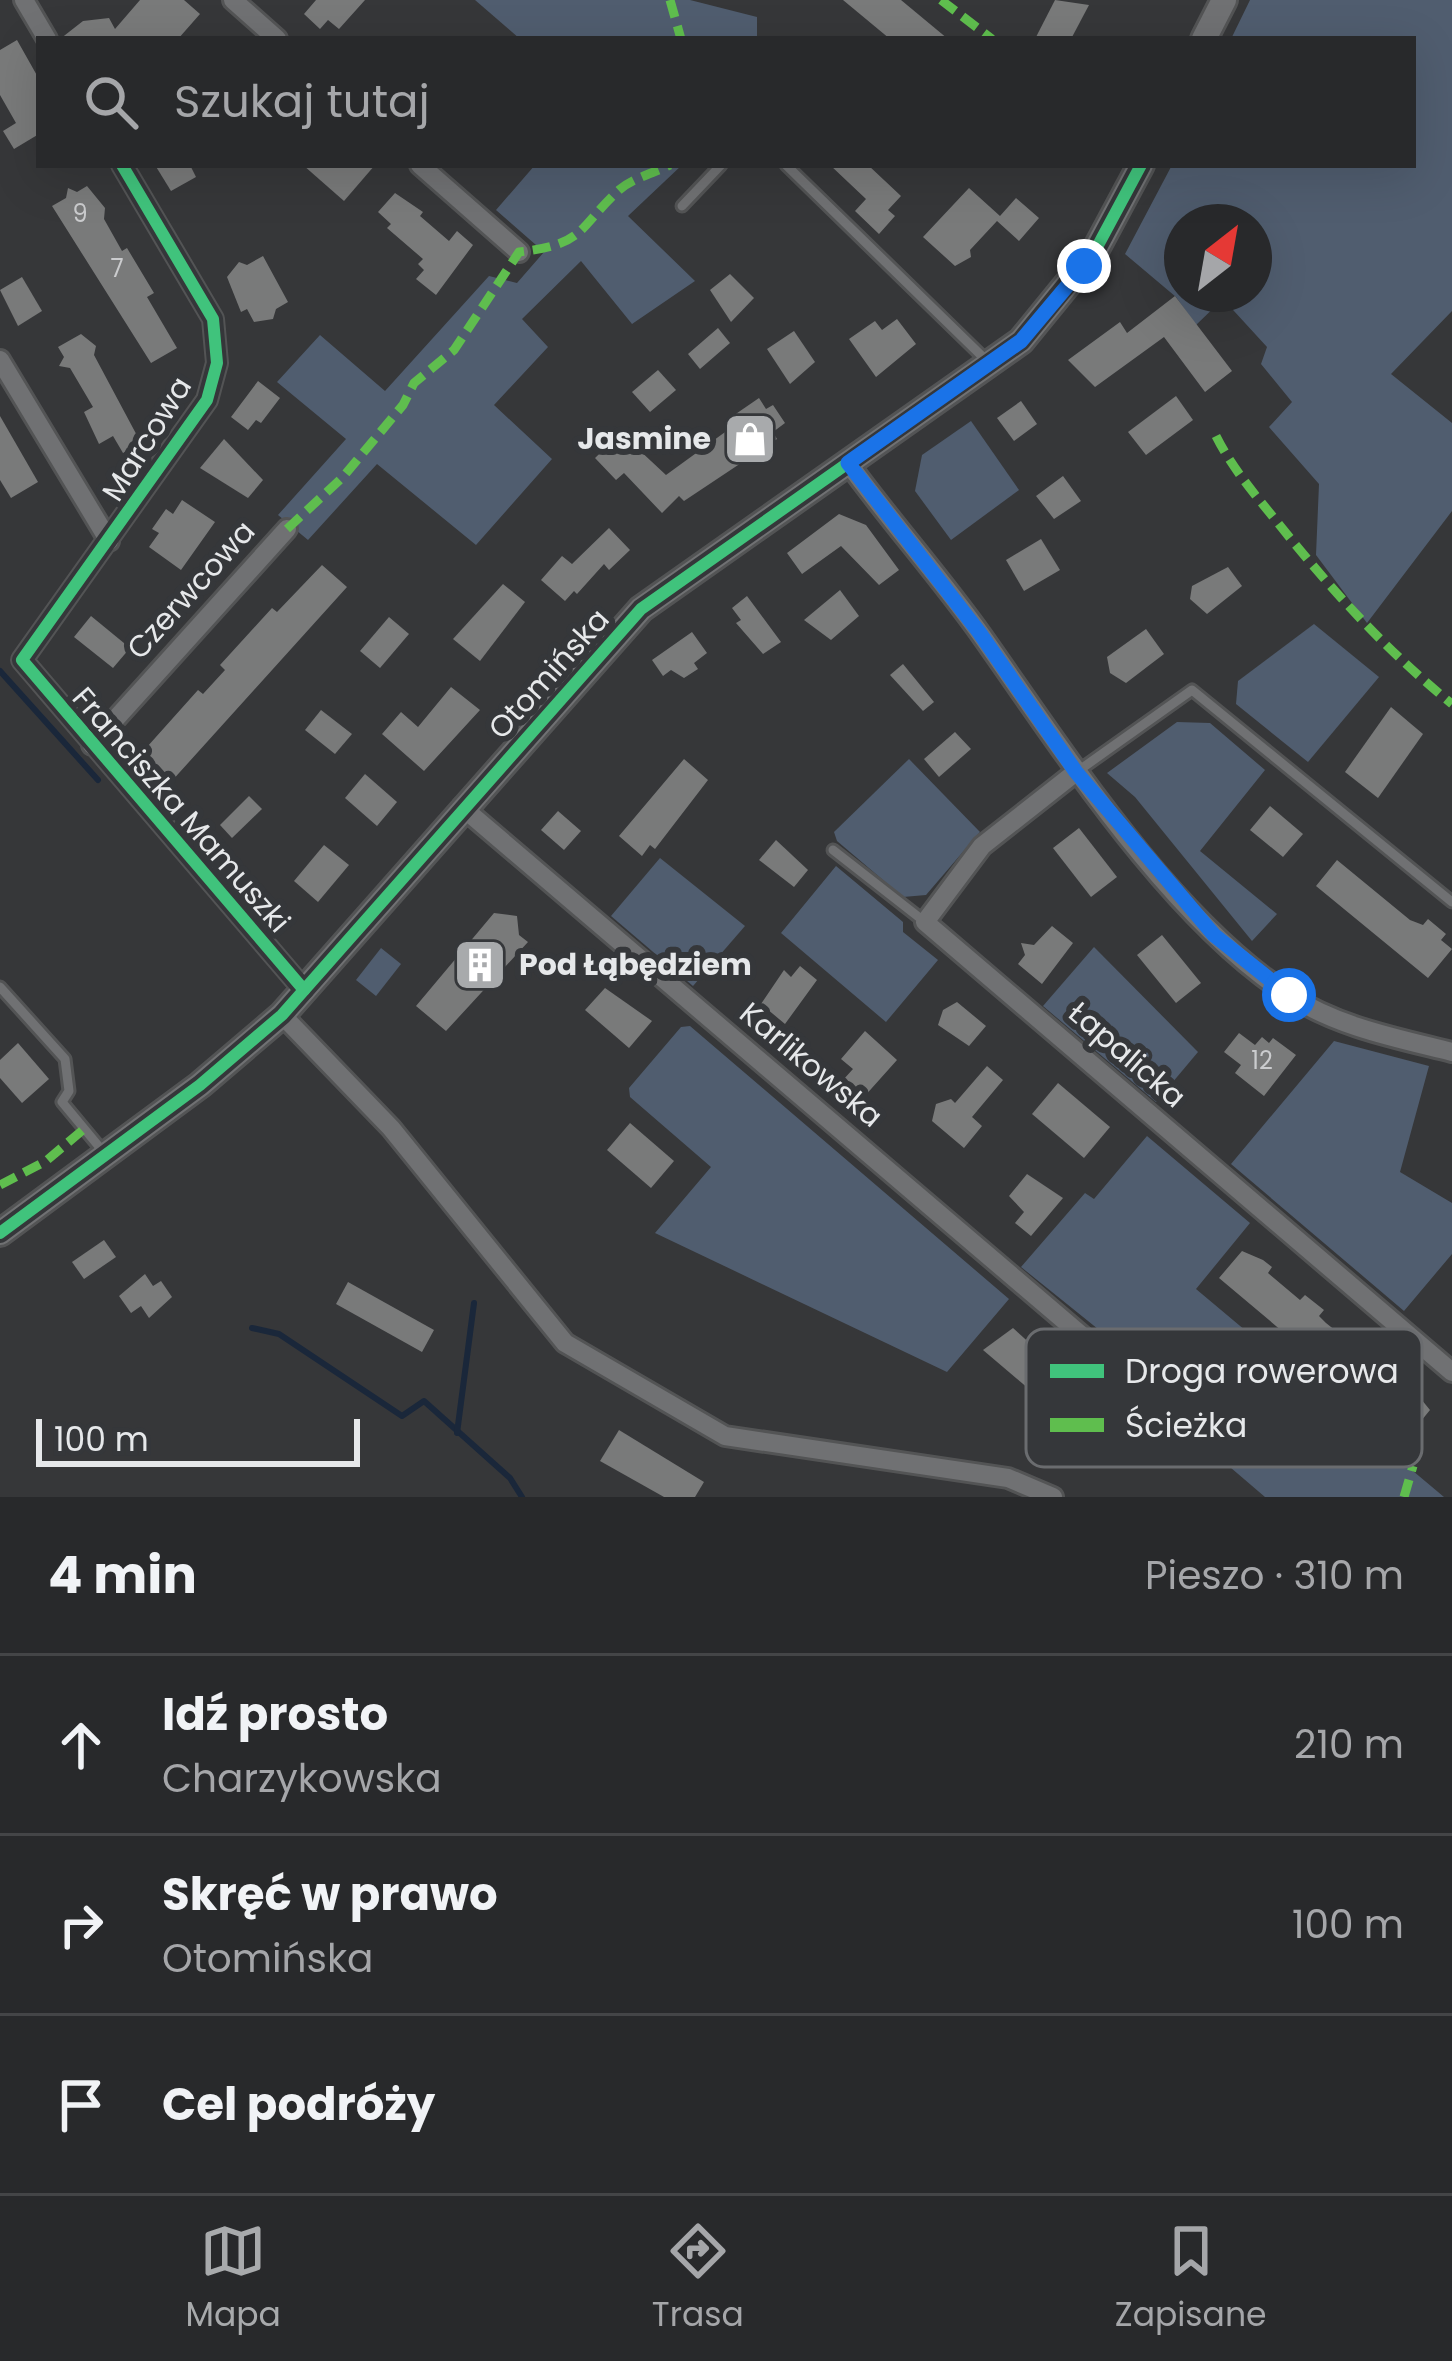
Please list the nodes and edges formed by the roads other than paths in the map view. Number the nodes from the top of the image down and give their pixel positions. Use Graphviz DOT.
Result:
graph roads {
  1 [pos="24,0"];
  2 [pos="233,0"];
  3 [pos="1224,0"];
  4 [pos="45,36"];
  5 [pos="274,36"];
  6 [pos="1206,36"];
  7 [pos="124,168"];
  8 [pos="423,168"];
  9 [pos="719,168"];
  10 [pos="789,168"];
  11 [pos="1139,168"];
  12 [pos="682,206"];
  13 [pos="519,252"];
  14 [pos="0,360"];
  15 [pos="989,363"];
  16 [pos="848,463"];
  17 [pos="287,529"];
  18 [pos="110,541"];
  19 [pos="22,661"];
  20 [pos="92,746"];
  21 [pos="1076,772"];
  22 [pos="462,808"];
  23 [pos="833,850"];
  24 [pos="1452,902"];
  25 [pos="925,922"];
  26 [pos="0,987"];
  27 [pos="304,990"];
  28 [pos="282,1015"];
  29 [pos="1452,1052"];
  30 [pos="106,1155"];
  31 [pos="0,1233"];
  32 [pos="1073,1329"];
  33 [pos="1402,1329"];
  34 [pos="1422,1346"];
  35 [pos="1452,1372"];
  36 [pos="1053,1497"];
  1 -- 4 [label="street"];
  2 -- 5 [label="street"];
  3 -- 6 [label="street"];
  7 -- 18 [label="street, Marcowa"];
  8 -- 13 [label="street"];
  9 -- 12 [label="lane"];
  10 -- 15 [label="lane"];
  11 -- 15 [label="street, Otomińska"];
  14 -- 18 [label="street"];
  15 -- 16 [label="street, Otomińska"];
  16 -- 21 [label="street"];
  16 -- 22 [label="street, Otomińska"];
  17 -- 20 [label="street, Czerwcowa"];
  18 -- 19 [label="street, Marcowa"];
  19 -- 20 [label="street, Franciszka Mamuszki"];
  20 -- 27 [label="street, Franciszka Mamuszki"];
  21 -- 24 [label="lane"];
  21 -- 25 [label="street"];
  21 -- 29 [label="street"];
  22 -- 27 [label="street, Otomińska"];
  22 -- 32 [label="street, Karlikowska"];
  23 -- 25 [label="lane"];
  25 -- 33 [label="street, Łapalicka"];
  26 -- 30 [label="lane"];
  27 -- 28 [label="street, Otomińska"];
  28 -- 30 [label="street, Otomińska"];
  28 -- 36 [label="street"];
  30 -- 31 [label="street, Otomińska"];
  34 -- 35 [label="street, Łapalicka"];
}
